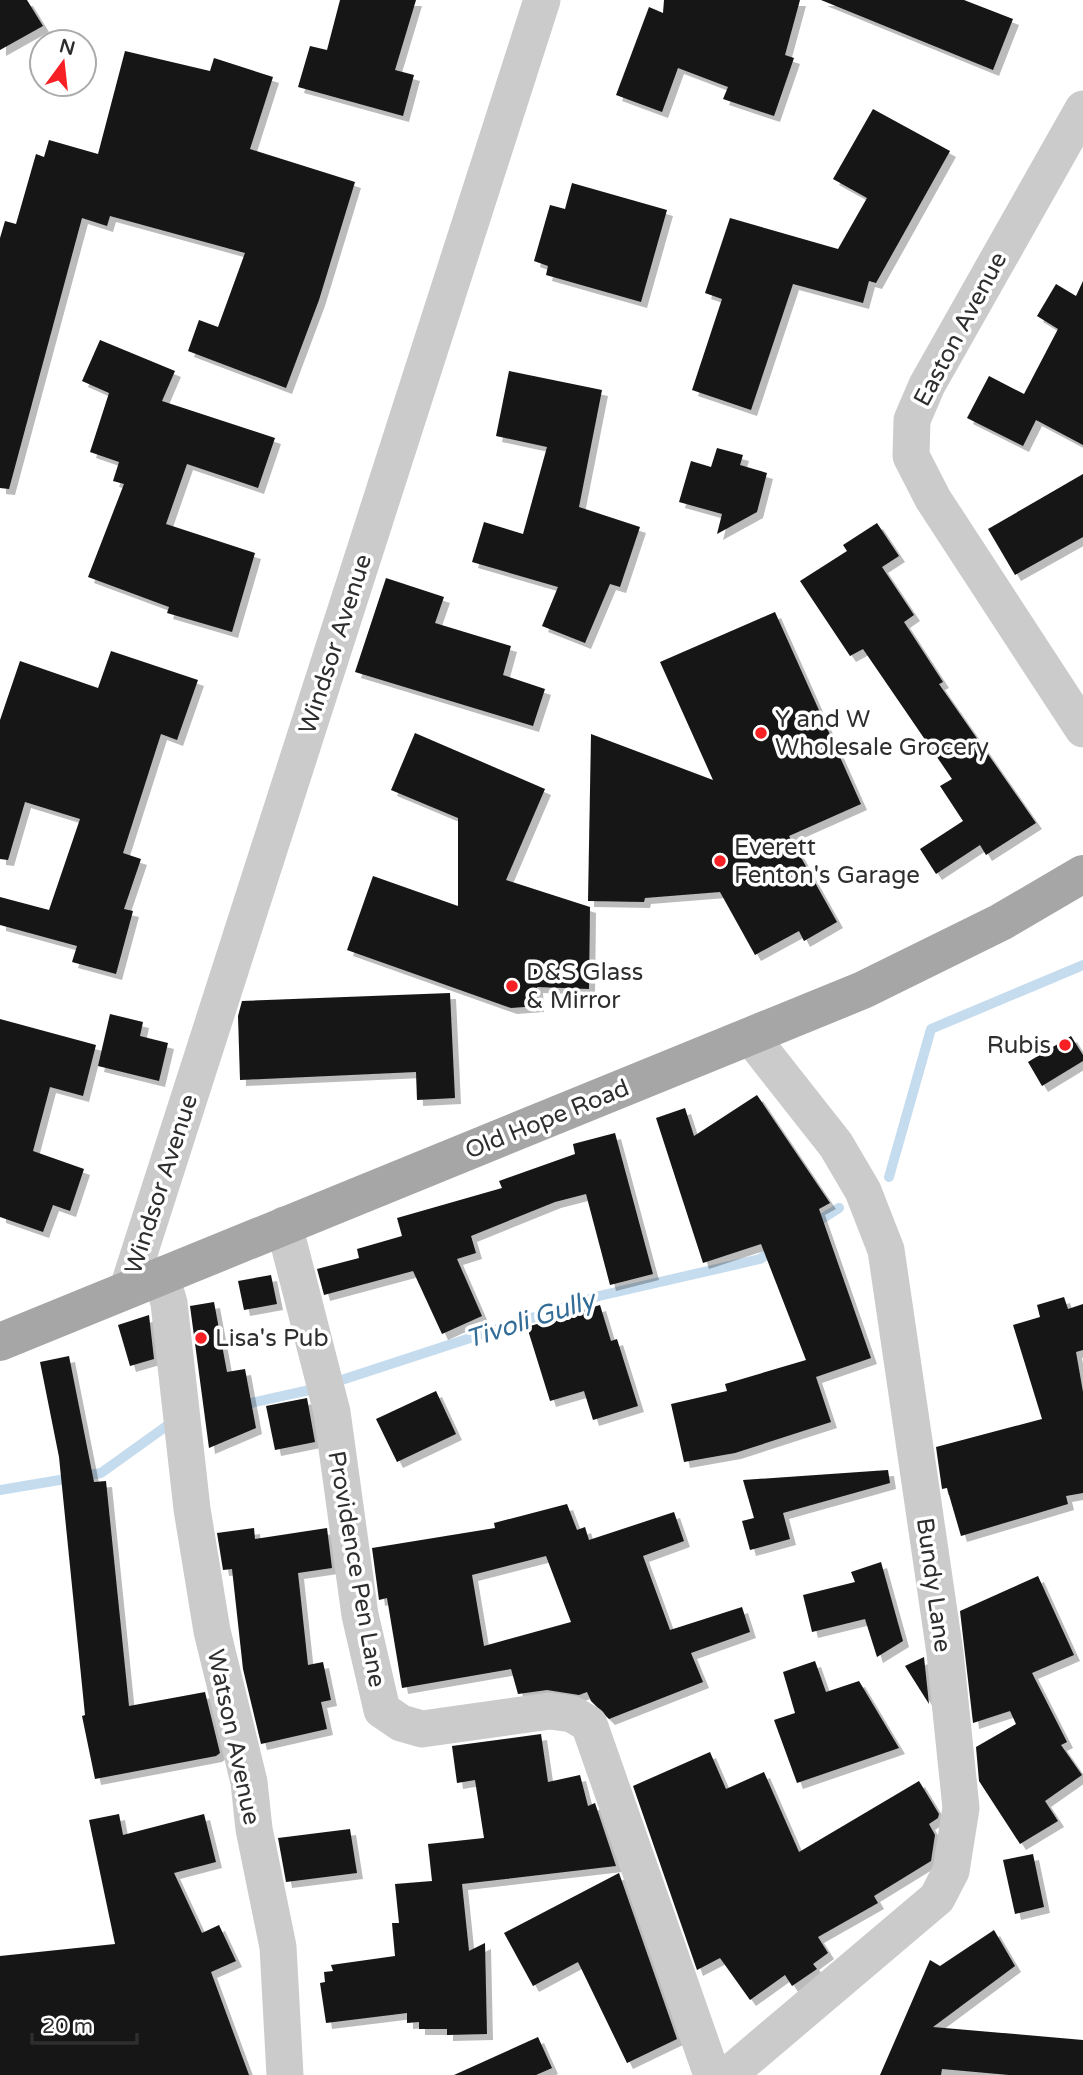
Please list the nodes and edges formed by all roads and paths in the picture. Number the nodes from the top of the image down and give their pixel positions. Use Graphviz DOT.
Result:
graph roads {
  1 [pos="542,0"];
  2 [pos="1083,109"];
  3 [pos="1083,729"];
  4 [pos="1083,874"];
  5 [pos="751,1037"];
  6 [pos="284,1225"];
  7 [pos="144,1282"];
  8 [pos="0,1342"];
  9 [pos="285,2075"];
  10 [pos="712,2075"];
  11 [pos="728,2075"];
  1 -- 7 [label="street, Windsor Avenue"];
  2 -- 3 [label="street, Easton Avenue"];
  4 -- 5 [label="main road, Old Hope Road"];
  5 -- 6 [label="main road, Old Hope Road"];
  5 -- 11 [label="street, Bundy Lane"];
  6 -- 7 [label="main road, Old Hope Road"];
  6 -- 10 [label="street, Providence Pen Lane"];
  7 -- 8 [label="main road, Old Hope Road"];
  7 -- 9 [label="street, Watson Avenue"];
}
